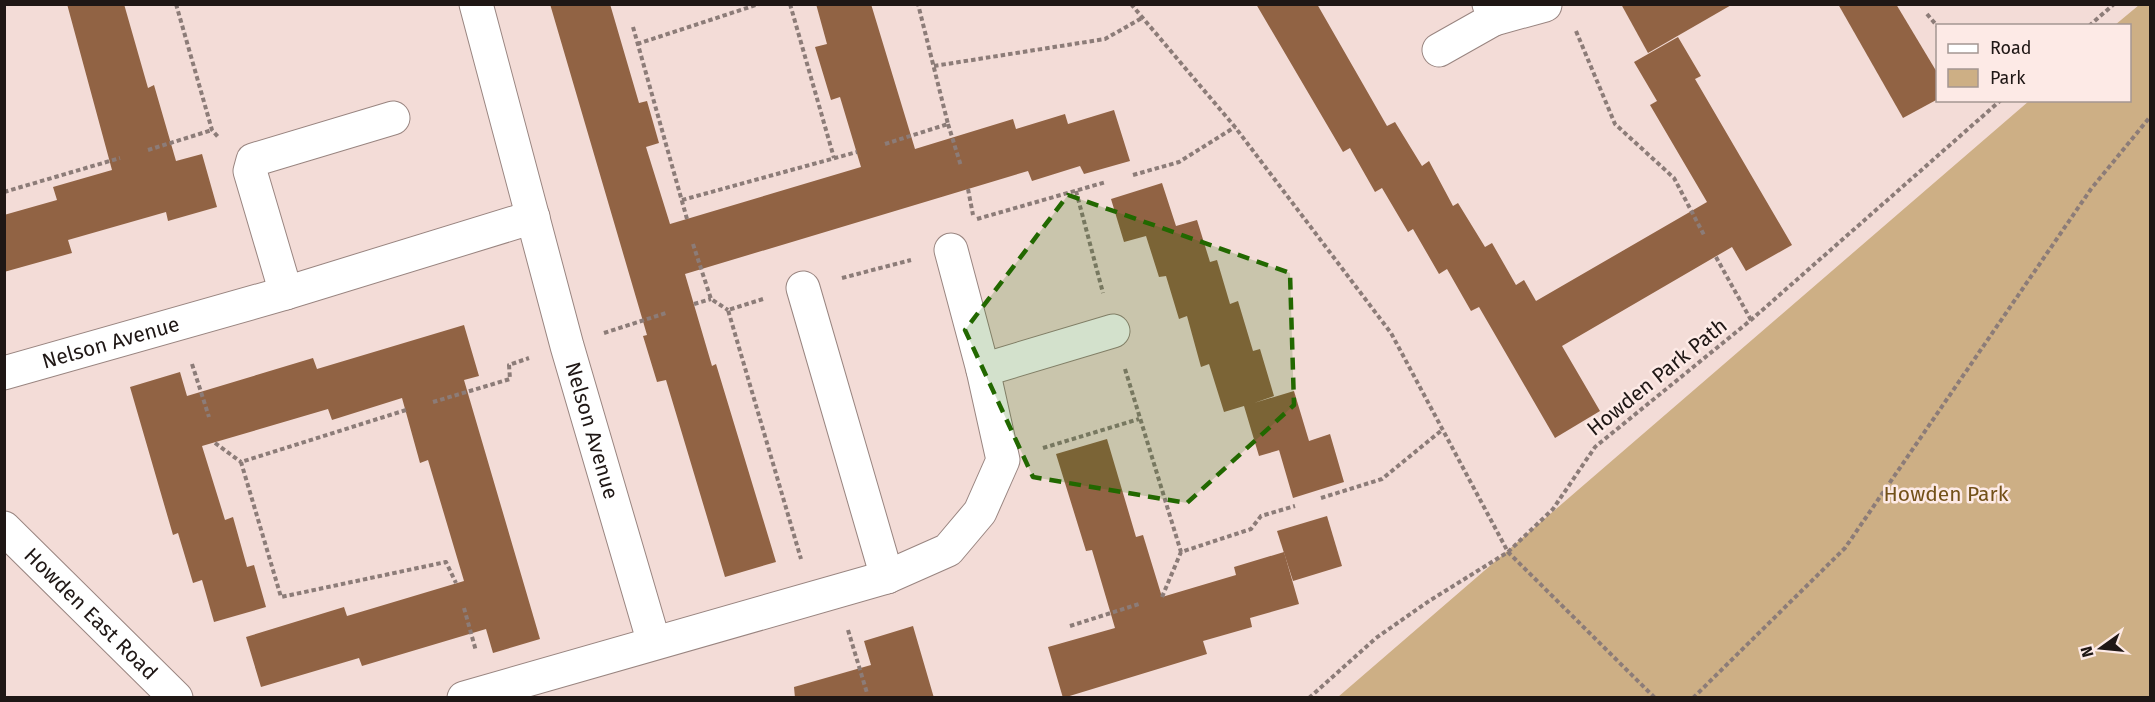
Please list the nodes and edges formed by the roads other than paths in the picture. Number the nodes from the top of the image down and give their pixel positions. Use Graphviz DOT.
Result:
graph roads {
  1 [pos="476,4"];
  2 [pos="1545,5"];
  3 [pos="1492,12"];
  4 [pos="1439,50"];
  5 [pos="393,118"];
  6 [pos="533,217"];
  7 [pos="951,250"];
  8 [pos="803,288"];
  9 [pos="286,293"];
  10 [pos="1113,331"];
  11 [pos="983,370"];
  12 [pos="4,373"];
  13 [pos="4,528"];
  14 [pos="887,577"];
  15 [pos="654,643"];
  16 [pos="176,698"];
  17 [pos="464,698"];
  1 -- 6 [label="street, Nelson Avenue"];
  2 -- 3 [label="street"];
  3 -- 4 [label="street"];
  5 -- 9 [label="street"];
  6 -- 9 [label="street, Nelson Avenue"];
  6 -- 15 [label="street, Nelson Avenue"];
  7 -- 11 [label="street"];
  8 -- 14 [label="street"];
  9 -- 12 [label="street, Nelson Avenue"];
  10 -- 11 [label="street"];
  11 -- 14 [label="street"];
  13 -- 16 [label="street, Howden East Road"];
  14 -- 15 [label="street"];
  15 -- 17 [label="street"];
}
